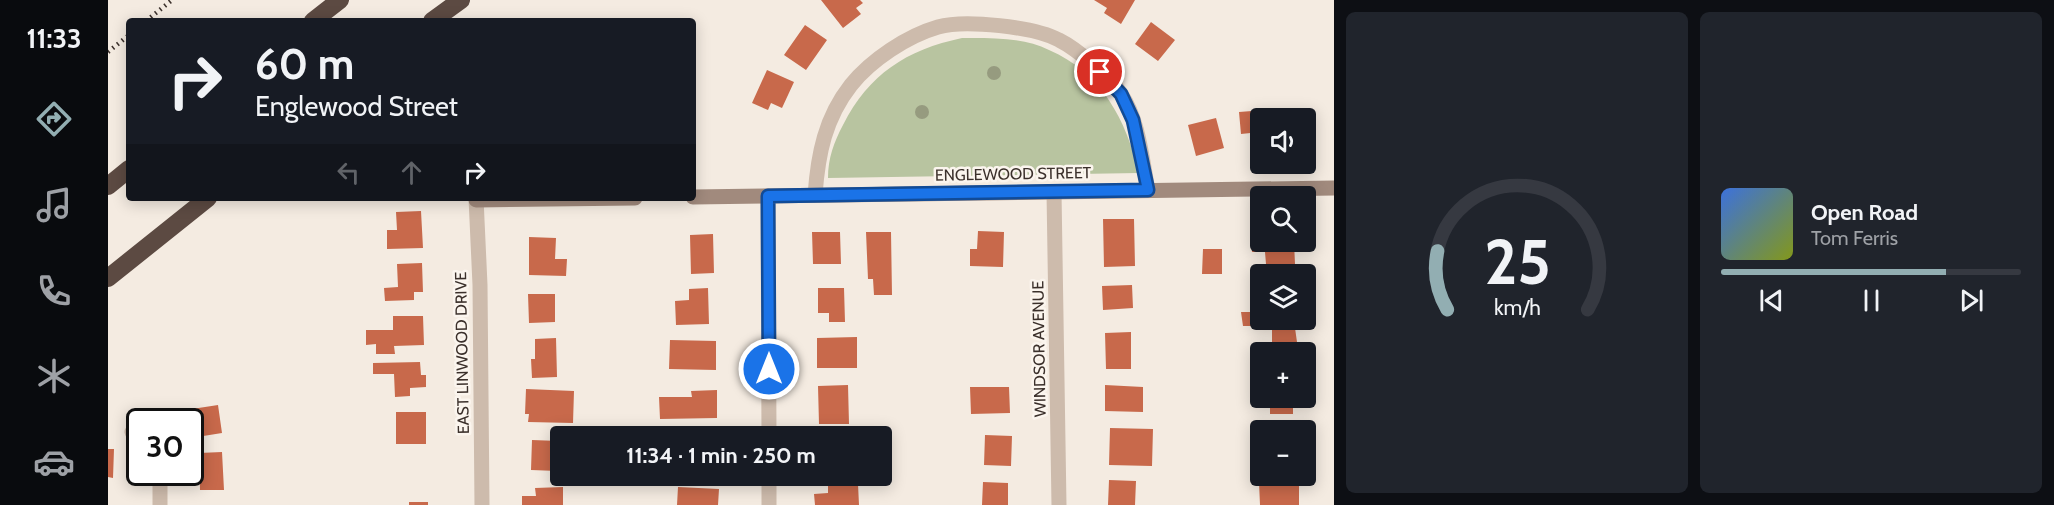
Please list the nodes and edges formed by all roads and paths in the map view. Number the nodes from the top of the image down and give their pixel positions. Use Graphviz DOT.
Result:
graph roads {
  1 [pos="340,0"];
  2 [pos="461,0"];
  3 [pos="318,18"];
  4 [pos="436,18"];
  5 [pos="126,171"];
  6 [pos="108,186"];
  7 [pos="1334,188"];
  8 [pos="1148,190"];
  9 [pos="1054,192"];
  10 [pos="814,195"];
  11 [pos="768,196"];
  12 [pos="696,197"];
  13 [pos="204,201"];
  14 [pos="476,201"];
  15 [pos="108,278"];
  16 [pos="769,426"];
  17 [pos="160,486"];
  18 [pos="769,486"];
  19 [pos="160,505"];
  20 [pos="482,505"];
  21 [pos="769,505"];
  22 [pos="1059,505"];
  1 -- 3 [label="highway"];
  2 -- 4 [label="highway"];
  5 -- 6 [label="highway"];
  7 -- 8 [label="street, ENGLEWOOD STREET"];
  8 -- 9 [label="street, ENGLEWOOD STREET"];
  8 -- 10 [label="street"];
  9 -- 10 [label="street, ENGLEWOOD STREET"];
  9 -- 22 [label="street, WINDSOR AVENUE"];
  10 -- 11 [label="street, ENGLEWOOD STREET"];
  11 -- 12 [label="street, ENGLEWOOD STREET"];
  11 -- 16 [label="street"];
  13 -- 15 [label="highway"];
  14 -- 20 [label="street, EAST LINWOOD DRIVE"];
  17 -- 19 [label="street"];
  18 -- 21 [label="street"];
}
